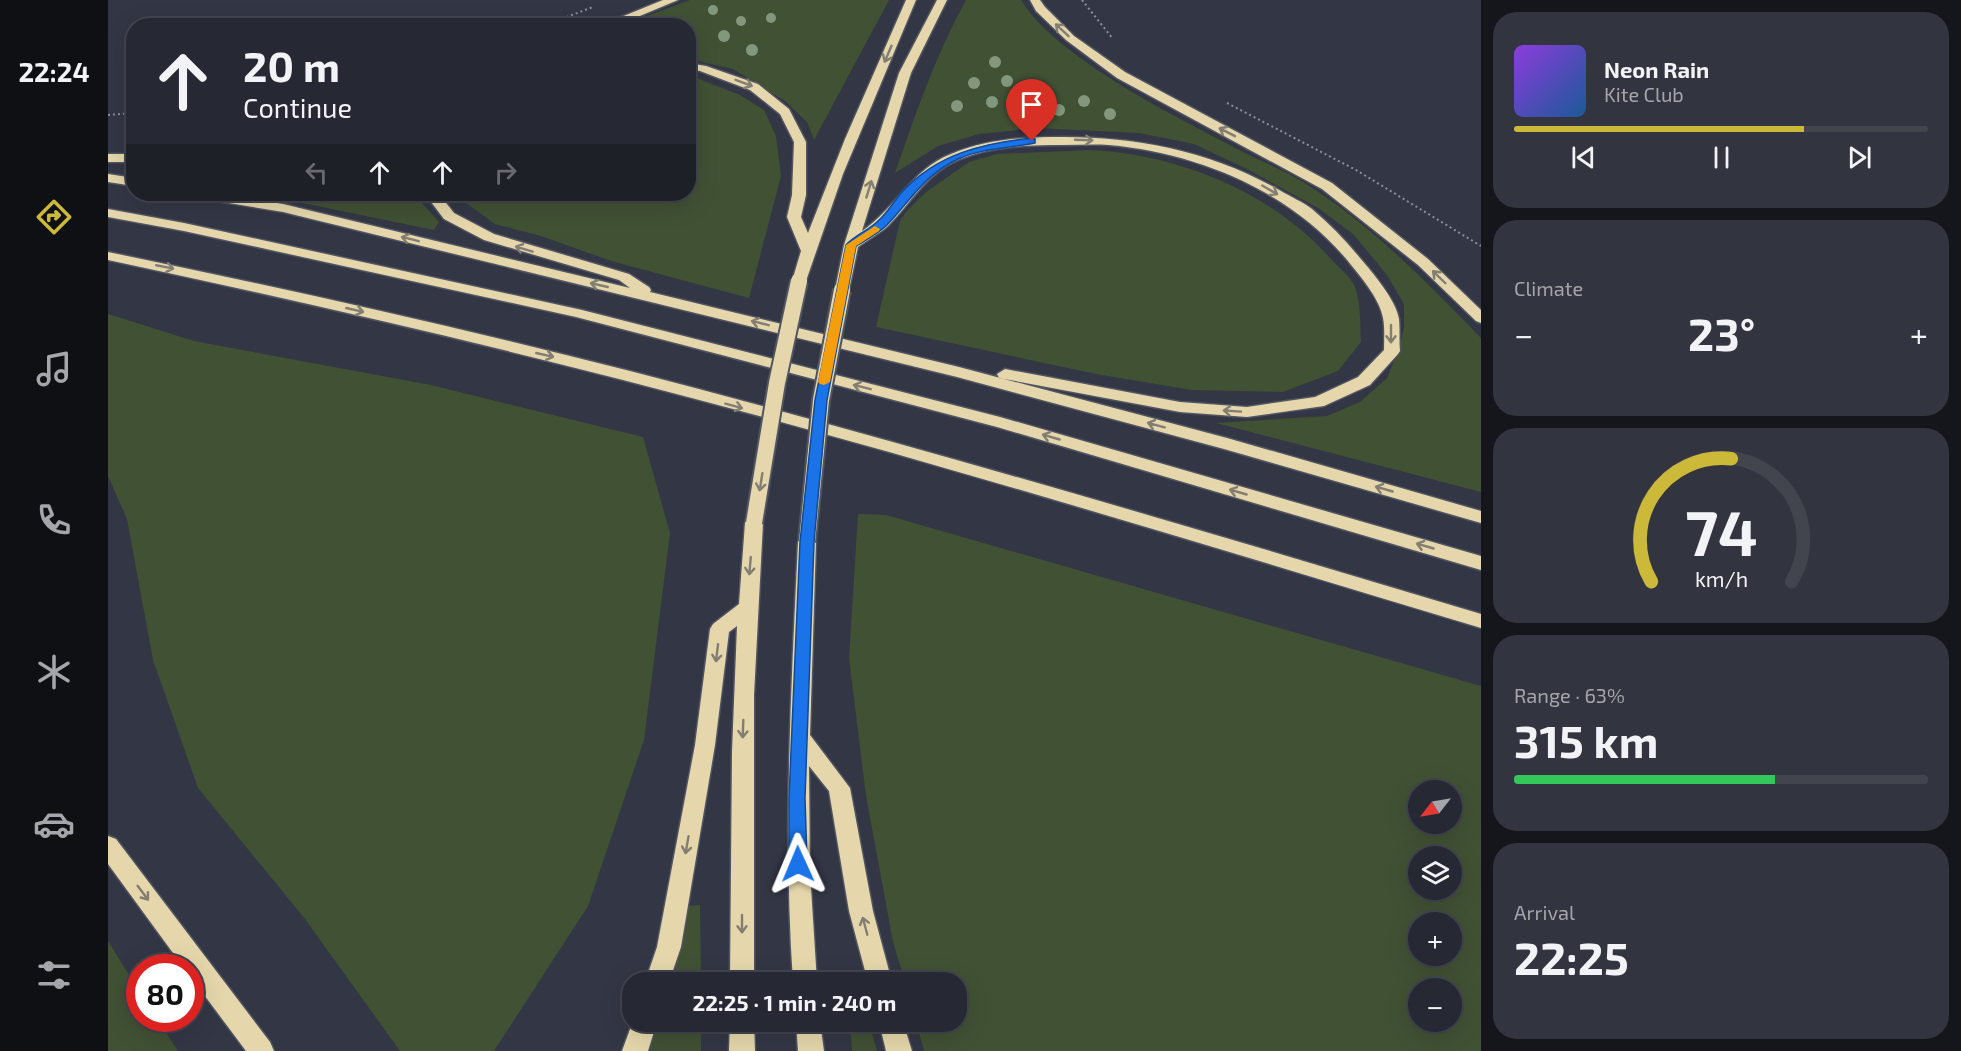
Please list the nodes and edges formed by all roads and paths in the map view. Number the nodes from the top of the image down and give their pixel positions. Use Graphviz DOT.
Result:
graph roads {
  1 [pos="673,0"];
  2 [pos="911,0"];
  3 [pos="942,0"];
  4 [pos="1035,0"];
  5 [pos="1082,0"];
  6 [pos="601,4"];
  7 [pos="564,18"];
  8 [pos="625,18"];
  9 [pos="1116,43"];
  10 [pos="696,67"];
  11 [pos="1227,104"];
  12 [pos="126,114"];
  13 [pos="108,115"];
  14 [pos="108,158"];
  15 [pos="126,158"];
  16 [pos="108,178"];
  17 [pos="126,181"];
  18 [pos="240,201"];
  19 [pos="437,201"];
  20 [pos="108,213"];
  21 [pos="851,245"];
  22 [pos="1481,246"];
  23 [pos="808,250"];
  24 [pos="108,256"];
  25 [pos="656,298"];
  26 [pos="1481,318"];
  27 [pos="959,372"];
  28 [pos="1481,517"];
  29 [pos="1481,563"];
  30 [pos="747,608"];
  31 [pos="1481,621"];
  32 [pos="799,736"];
  33 [pos="108,846"];
  34 [pos="660,972"];
  35 [pos="742,972"];
  36 [pos="804,972"];
  37 [pos="877,972"];
  38 [pos="642,1032"];
  39 [pos="742,1032"];
  40 [pos="809,1032"];
  41 [pos="894,1032"];
  42 [pos="261,1051"];
  43 [pos="635,1051"];
  44 [pos="742,1051"];
  45 [pos="811,1051"];
  46 [pos="899,1051"];
  1 -- 8 [label="highway"];
  2 -- 23 [label="highway, one-way"];
  21 -- 3 [label="highway, one-way"];
  26 -- 4 [label="highway, one-way"];
  5 -- 9 [label="path"];
  6 -- 7 [label="path"];
  10 -- 23 [label="highway, one-way"];
  11 -- 22 [label="path"];
  12 -- 13 [label="path"];
  14 -- 15 [label="highway"];
  16 -- 17 [label="highway"];
  25 -- 18 [label="highway, one-way"];
  25 -- 19 [label="highway, one-way"];
  29 -- 20 [label="highway, one-way"];
  21 -- 27 [label="highway, one-way"];
  21 -- 32 [label="highway, bridge"];
  23 -- 30 [label="highway, one-way, bridge"];
  24 -- 31 [label="highway, one-way"];
  27 -- 25 [label="highway, one-way"];
  28 -- 27 [label="highway, one-way"];
  30 -- 34 [label="highway, one-way"];
  30 -- 35 [label="highway, one-way"];
  32 -- 36 [label="highway"];
  37 -- 32 [label="highway, one-way"];
  33 -- 42 [label="highway, one-way"];
  38 -- 43 [label="highway"];
  39 -- 44 [label="highway"];
  40 -- 45 [label="highway"];
  41 -- 46 [label="highway"];
}
